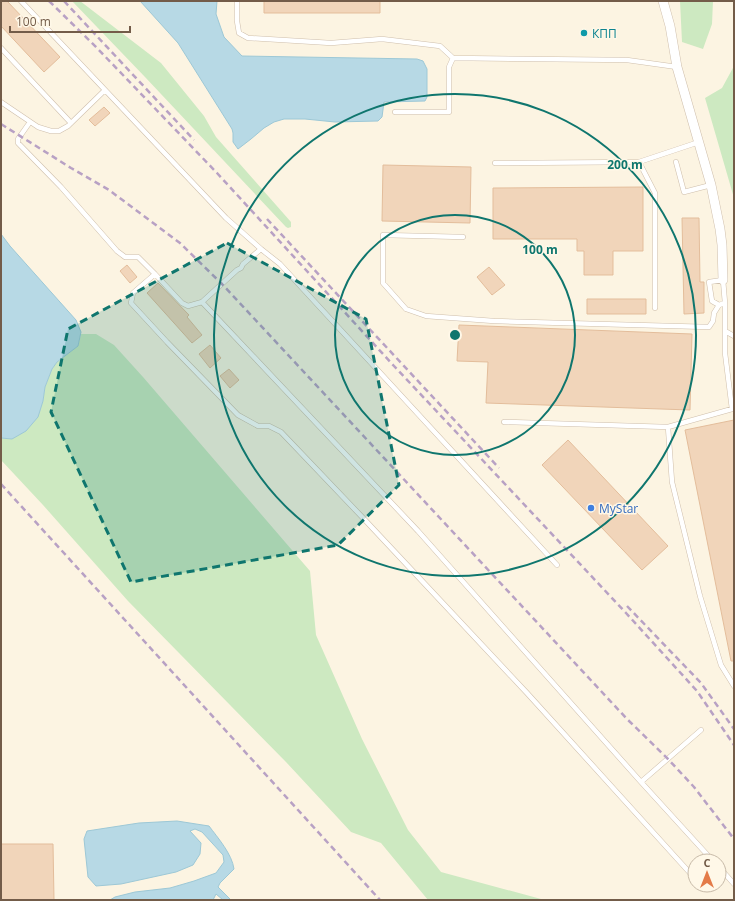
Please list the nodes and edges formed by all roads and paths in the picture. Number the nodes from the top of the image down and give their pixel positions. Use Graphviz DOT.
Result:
graph roads {
  1 [pos="21,1"];
  2 [pos="238,1"];
  3 [pos="663,1"];
  4 [pos="1,48"];
  5 [pos="453,58"];
  6 [pos="677,67"];
  7 [pos="105,90"];
  8 [pos="1,102"];
  9 [pos="395,112"];
  10 [pos="30,122"];
  11 [pos="72,123"];
  12 [pos="699,142"];
  13 [pos="639,162"];
  14 [pos="676,162"];
  15 [pos="495,163"];
  16 [pos="711,185"];
  17 [pos="463,237"];
  18 [pos="261,248"];
  19 [pos="155,274"];
  20 [pos="723,280"];
  21 [pos="202,302"];
  22 [pos="725,303"];
  23 [pos="719,305"];
  24 [pos="655,308"];
  25 [pos="725,331"];
  26 [pos="734,336"];
  27 [pos="504,422"];
  28 [pos="668,427"];
  29 [pos="557,565"];
  30 [pos="734,686"];
  31 [pos="701,730"];
  32 [pos="641,782"];
  33 [pos="706,853"];
  34 [pos="687,870"];
  35 [pos="727,876"];
  36 [pos="734,884"];
  1 -- 7 [label="lane"];
  2 -- 5 [label="lane"];
  3 -- 6 [label="street"];
  4 -- 11 [label="lane"];
  5 -- 6 [label="lane"];
  5 -- 9 [label="lane"];
  6 -- 12 [label="street"];
  7 -- 11 [label="lane"];
  7 -- 18 [label="lane"];
  8 -- 10 [label="lane"];
  10 -- 11 [label="lane"];
  10 -- 19 [label="lane"];
  12 -- 13 [label="lane"];
  12 -- 16 [label="street"];
  13 -- 15 [label="lane"];
  13 -- 24 [label="lane"];
  14 -- 16 [label="lane"];
  16 -- 20 [label="street"];
  17 -- 23 [label="lane"];
  18 -- 21 [label="lane"];
  18 -- 29 [label="lane"];
  19 -- 21 [label="lane"];
  19 -- 34 [label="lane"];
  20 -- 22 [label="lane"];
  20 -- 23 [label="lane"];
  21 -- 32 [label="lane"];
  22 -- 23 [label="lane"];
  22 -- 25 [label="lane"];
  25 -- 26 [label="lane"];
  25 -- 28 [label="lane"];
  27 -- 28 [label="lane"];
  28 -- 30 [label="lane"];
  31 -- 32 [label="lane"];
  32 -- 33 [label="lane"];
  35 -- 36 [label="lane"];
}
